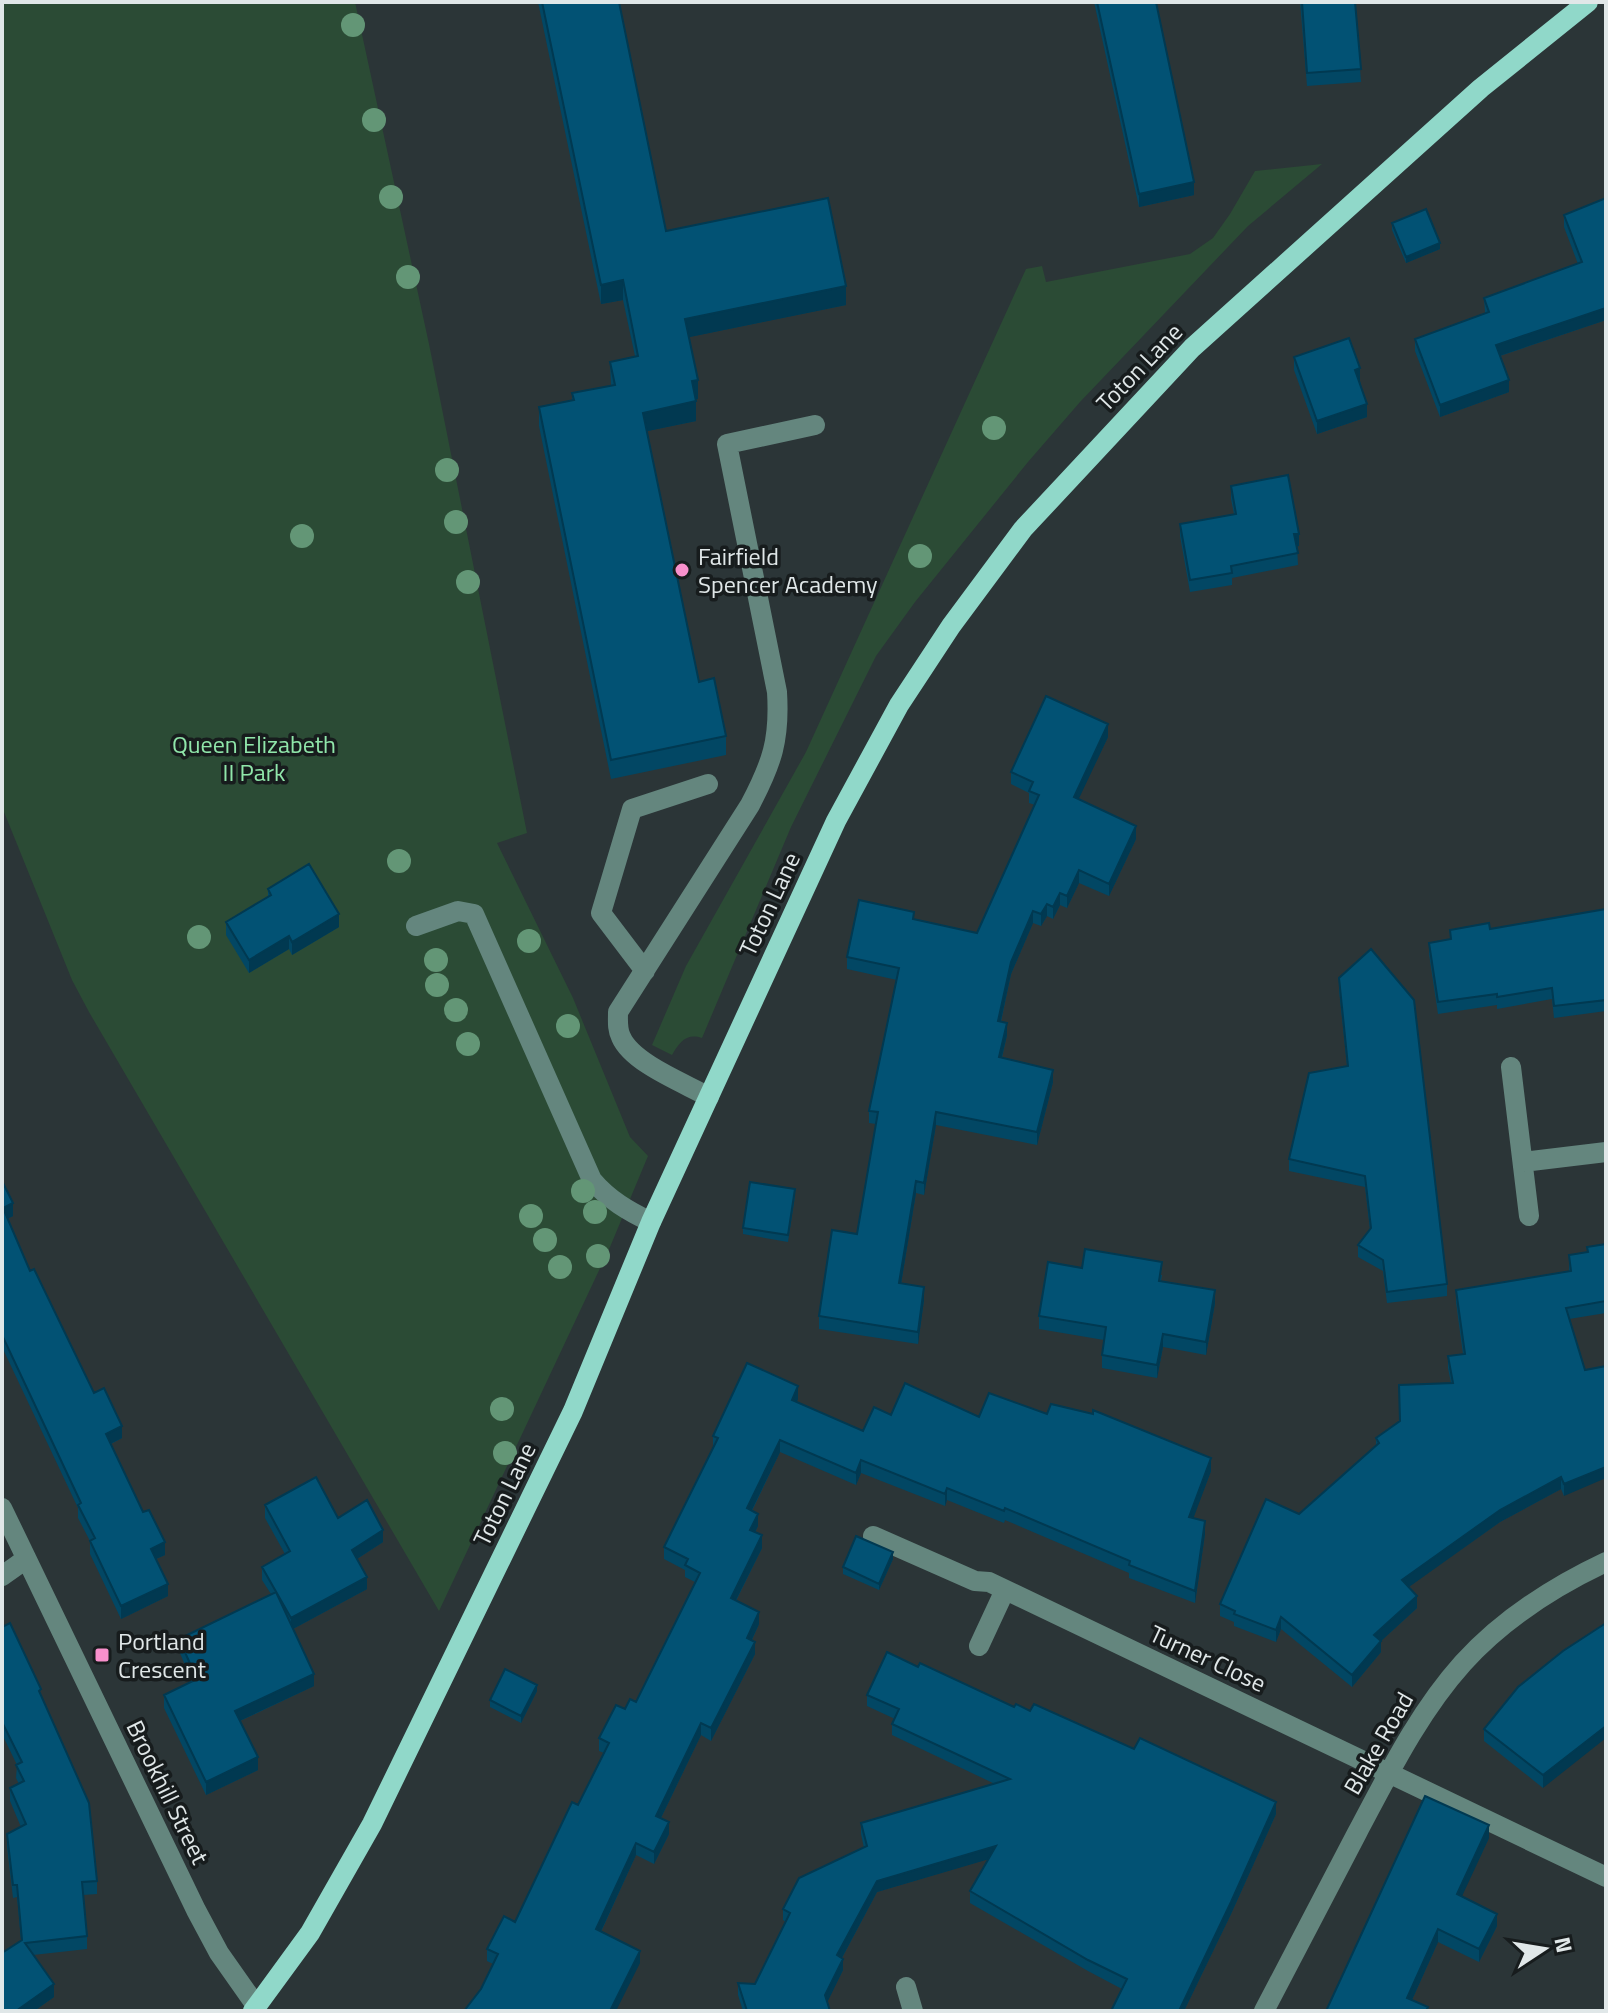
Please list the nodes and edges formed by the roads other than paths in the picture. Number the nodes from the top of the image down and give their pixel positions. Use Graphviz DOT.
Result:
graph roads {
  1 [pos="1588,2"];
  2 [pos="815,425"];
  3 [pos="708,784"];
  4 [pos="416,926"];
  5 [pos="645,971"];
  6 [pos="1511,1067"];
  7 [pos="709,1097"];
  8 [pos="1606,1152"];
  9 [pos="1523,1162"];
  10 [pos="1529,1216"];
  11 [pos="651,1222"];
  12 [pos="2,1508"];
  13 [pos="873,1536"];
  14 [pos="26,1559"];
  15 [pos="1606,1562"];
  16 [pos="2,1576"];
  17 [pos="997,1586"];
  18 [pos="979,1646"];
  19 [pos="1389,1773"];
  20 [pos="1606,1877"];
  21 [pos="906,1987"];
  22 [pos="255,2009"];
  23 [pos="913,2011"];
  24 [pos="1264,2011"];
  1 -- 7 [label="main road, Toton Lane"];
  2 -- 5 [label="street"];
  3 -- 5 [label="street"];
  4 -- 11 [label="street"];
  5 -- 7 [label="street"];
  6 -- 9 [label="street"];
  7 -- 11 [label="main road, Toton Lane"];
  8 -- 9 [label="street"];
  9 -- 10 [label="street"];
  11 -- 22 [label="main road, Toton Lane"];
  12 -- 14 [label="street, Brookhill Street"];
  13 -- 17 [label="street, Turner Close"];
  14 -- 16 [label="street"];
  14 -- 22 [label="street, Brookhill Street"];
  15 -- 19 [label="street, Blake Road"];
  17 -- 18 [label="street"];
  17 -- 19 [label="street, Turner Close"];
  19 -- 20 [label="street, Turner Close"];
  19 -- 24 [label="street, Blake Road"];
  21 -- 23 [label="street"];
}
